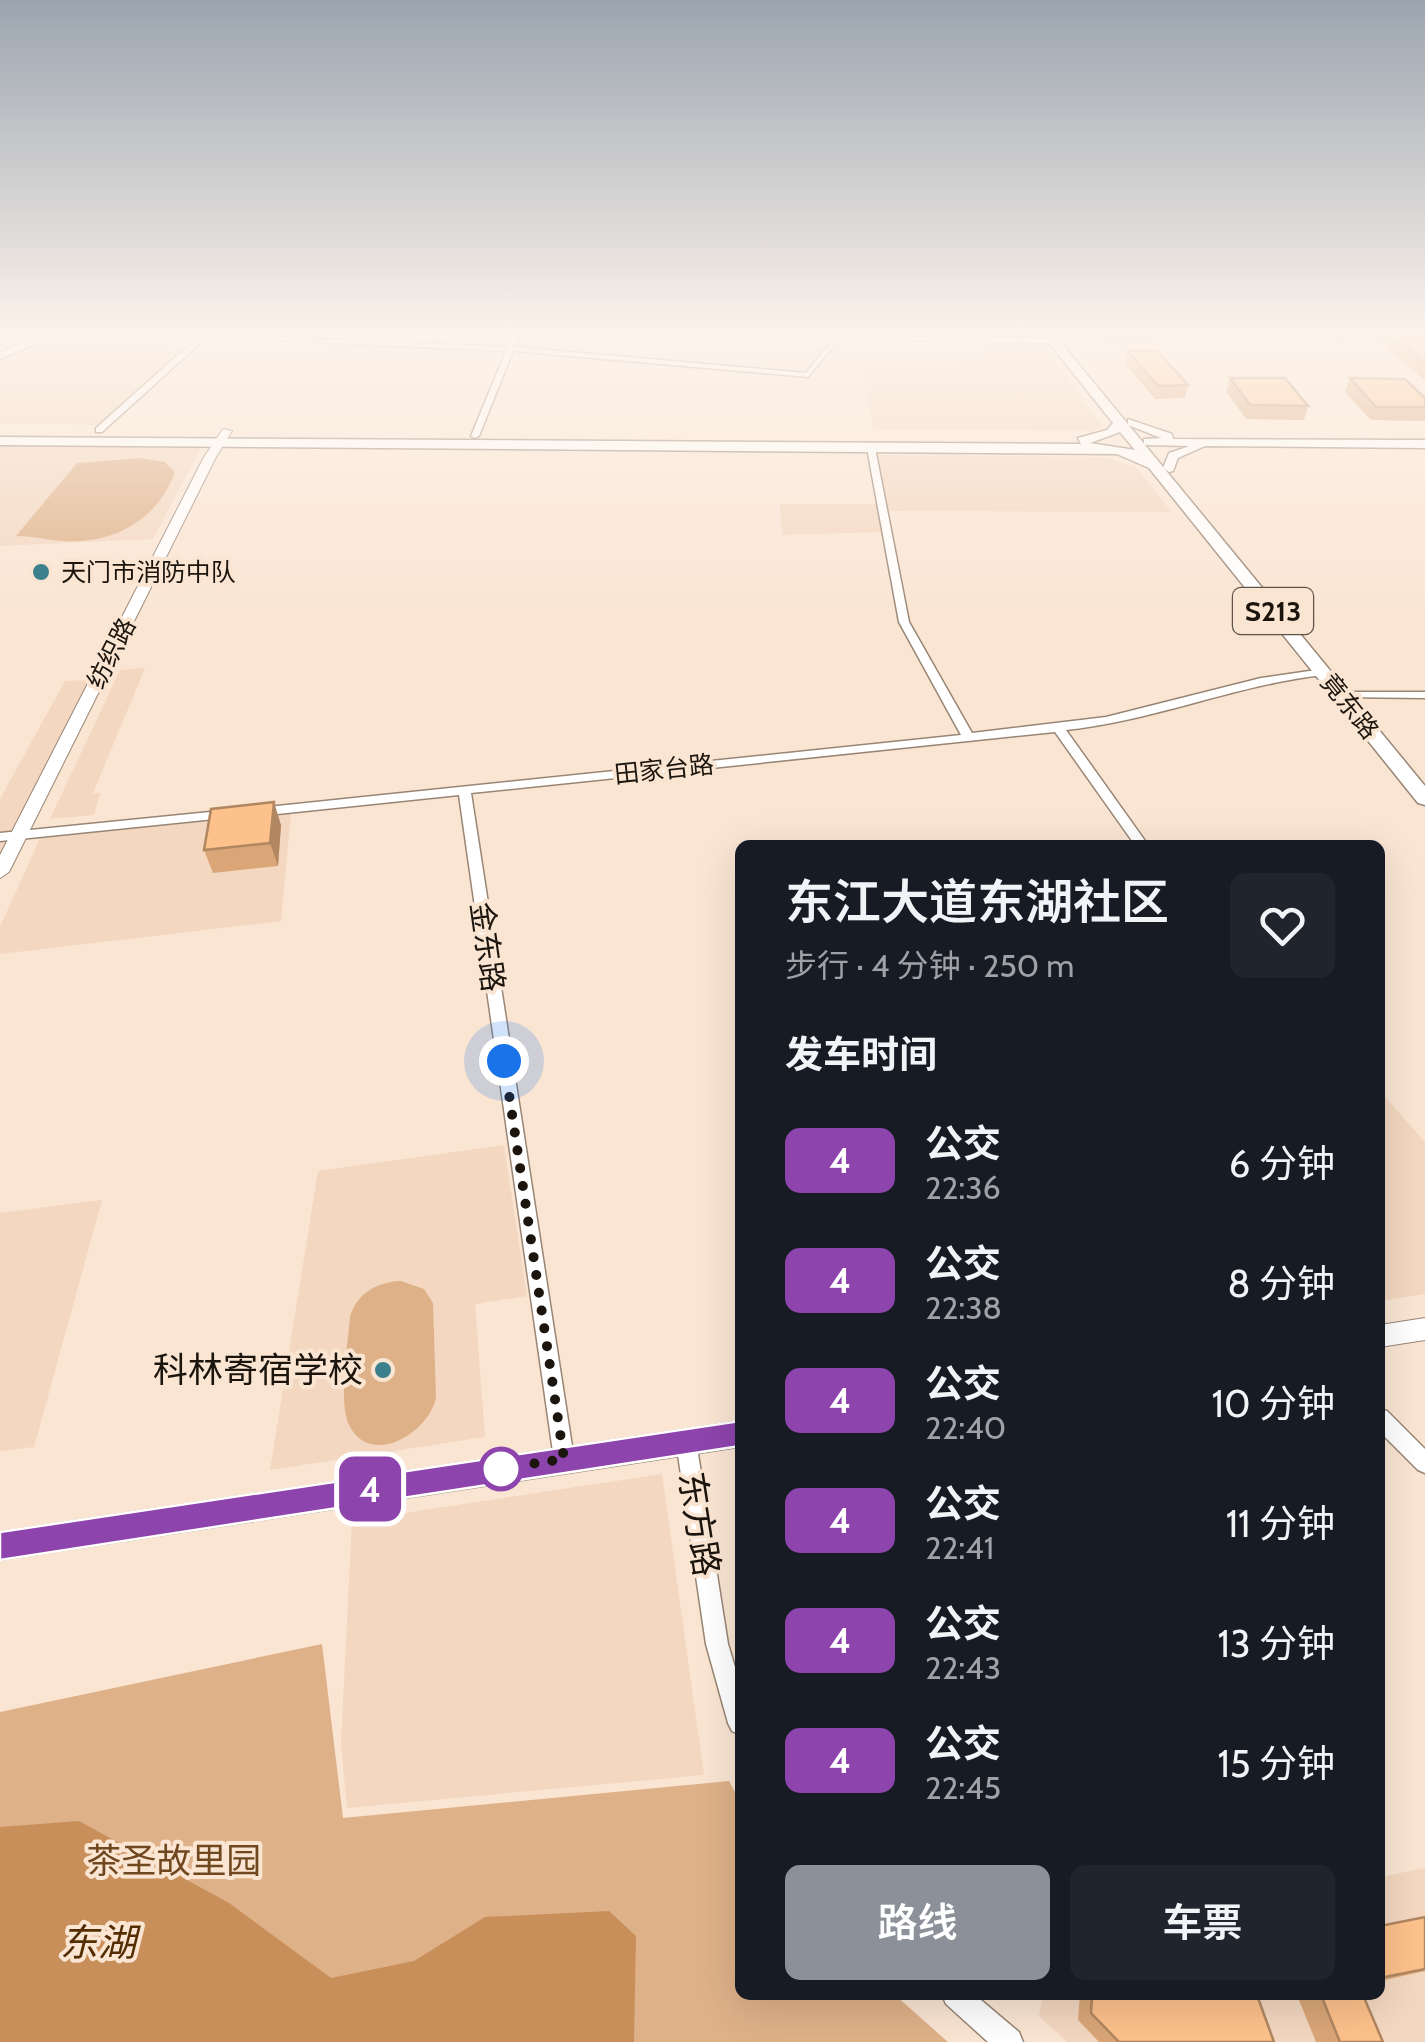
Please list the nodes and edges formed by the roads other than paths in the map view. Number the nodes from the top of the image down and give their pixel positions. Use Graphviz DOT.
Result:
graph roads {
  1 [pos="478,428"];
  2 [pos="1118,428"];
  3 [pos="1133,428"];
  4 [pos="1133,428"];
  5 [pos="98,430"];
  6 [pos="476,434"];
  7 [pos="0,435"];
  8 [pos="223,436"];
  9 [pos="1148,442"];
  10 [pos="1089,443"];
  11 [pos="1193,444"];
  12 [pos="1425,446"];
  13 [pos="871,448"];
  14 [pos="1164,468"];
  15 [pos="1322,672"];
  16 [pos="1349,695"];
  17 [pos="1425,695"];
  18 [pos="1058,728"];
  19 [pos="968,737"];
  20 [pos="1425,778"];
  21 [pos="464,790"];
  22 [pos="1425,800"];
  23 [pos="18,836"];
  24 [pos="0,837"];
  25 [pos="1138,840"];
  26 [pos="0,872"];
  27 [pos="1425,1329"];
  28 [pos="1385,1335"];
  29 [pos="1385,1423"];
  30 [pos="735,1435"];
  31 [pos="686,1442"];
  32 [pos="564,1459"];
  33 [pos="1425,1463"];
  34 [pos="0,1546"];
  35 [pos="735,1706"];
  36 [pos="960,2000"];
  37 [pos="1009,2042"];
  1 -- 6 [label="street"];
  2 -- 10 [label="main road"];
  3 -- 9 [label="main road, 竟东路 / S213"];
  4 -- 9 [label="main road"];
  5 -- 7 [label="main road"];
  5 -- 8 [label="main road"];
  6 -- 8 [label="main road"];
  6 -- 10 [label="main road"];
  7 -- 8 [label="main road"];
  8 -- 10 [label="main road"];
  8 -- 13 [label="main road"];
  8 -- 23 [label="street, 纺织路"];
  9 -- 10 [label="main road"];
  9 -- 11 [label="main road"];
  9 -- 12 [label="main road"];
  9 -- 14 [label="main road, 竟东路 / S213"];
  10 -- 13 [label="main road"];
  10 -- 14 [label="main road"];
  11 -- 12 [label="main road"];
  11 -- 14 [label="main road"];
  13 -- 19 [label="street"];
  14 -- 15 [label="main road, 竟东路 / S213"];
  14 -- 16 [label="main road, 竟东路 / S213"];
  15 -- 16 [label="main road, 竟东路 / S213"];
  15 -- 18 [label="street, 田家台路"];
  16 -- 17 [label="street"];
  16 -- 20 [label="main road, 竟东路 / S213"];
  16 -- 22 [label="main road, 竟东路 / S213"];
  18 -- 19 [label="street, 田家台路"];
  18 -- 25 [label="street"];
  19 -- 21 [label="street, 田家台路"];
  21 -- 23 [label="street, 田家台路"];
  21 -- 32 [label="street, 金东路"];
  23 -- 24 [label="street, 田家台路"];
  23 -- 26 [label="street, 纺织路"];
  27 -- 28 [label="street"];
  29 -- 33 [label="street"];
  30 -- 31 [label="street"];
  31 -- 32 [label="street"];
  31 -- 35 [label="street, 东方路"];
  32 -- 34 [label="street"];
  36 -- 37 [label="street"];
}
